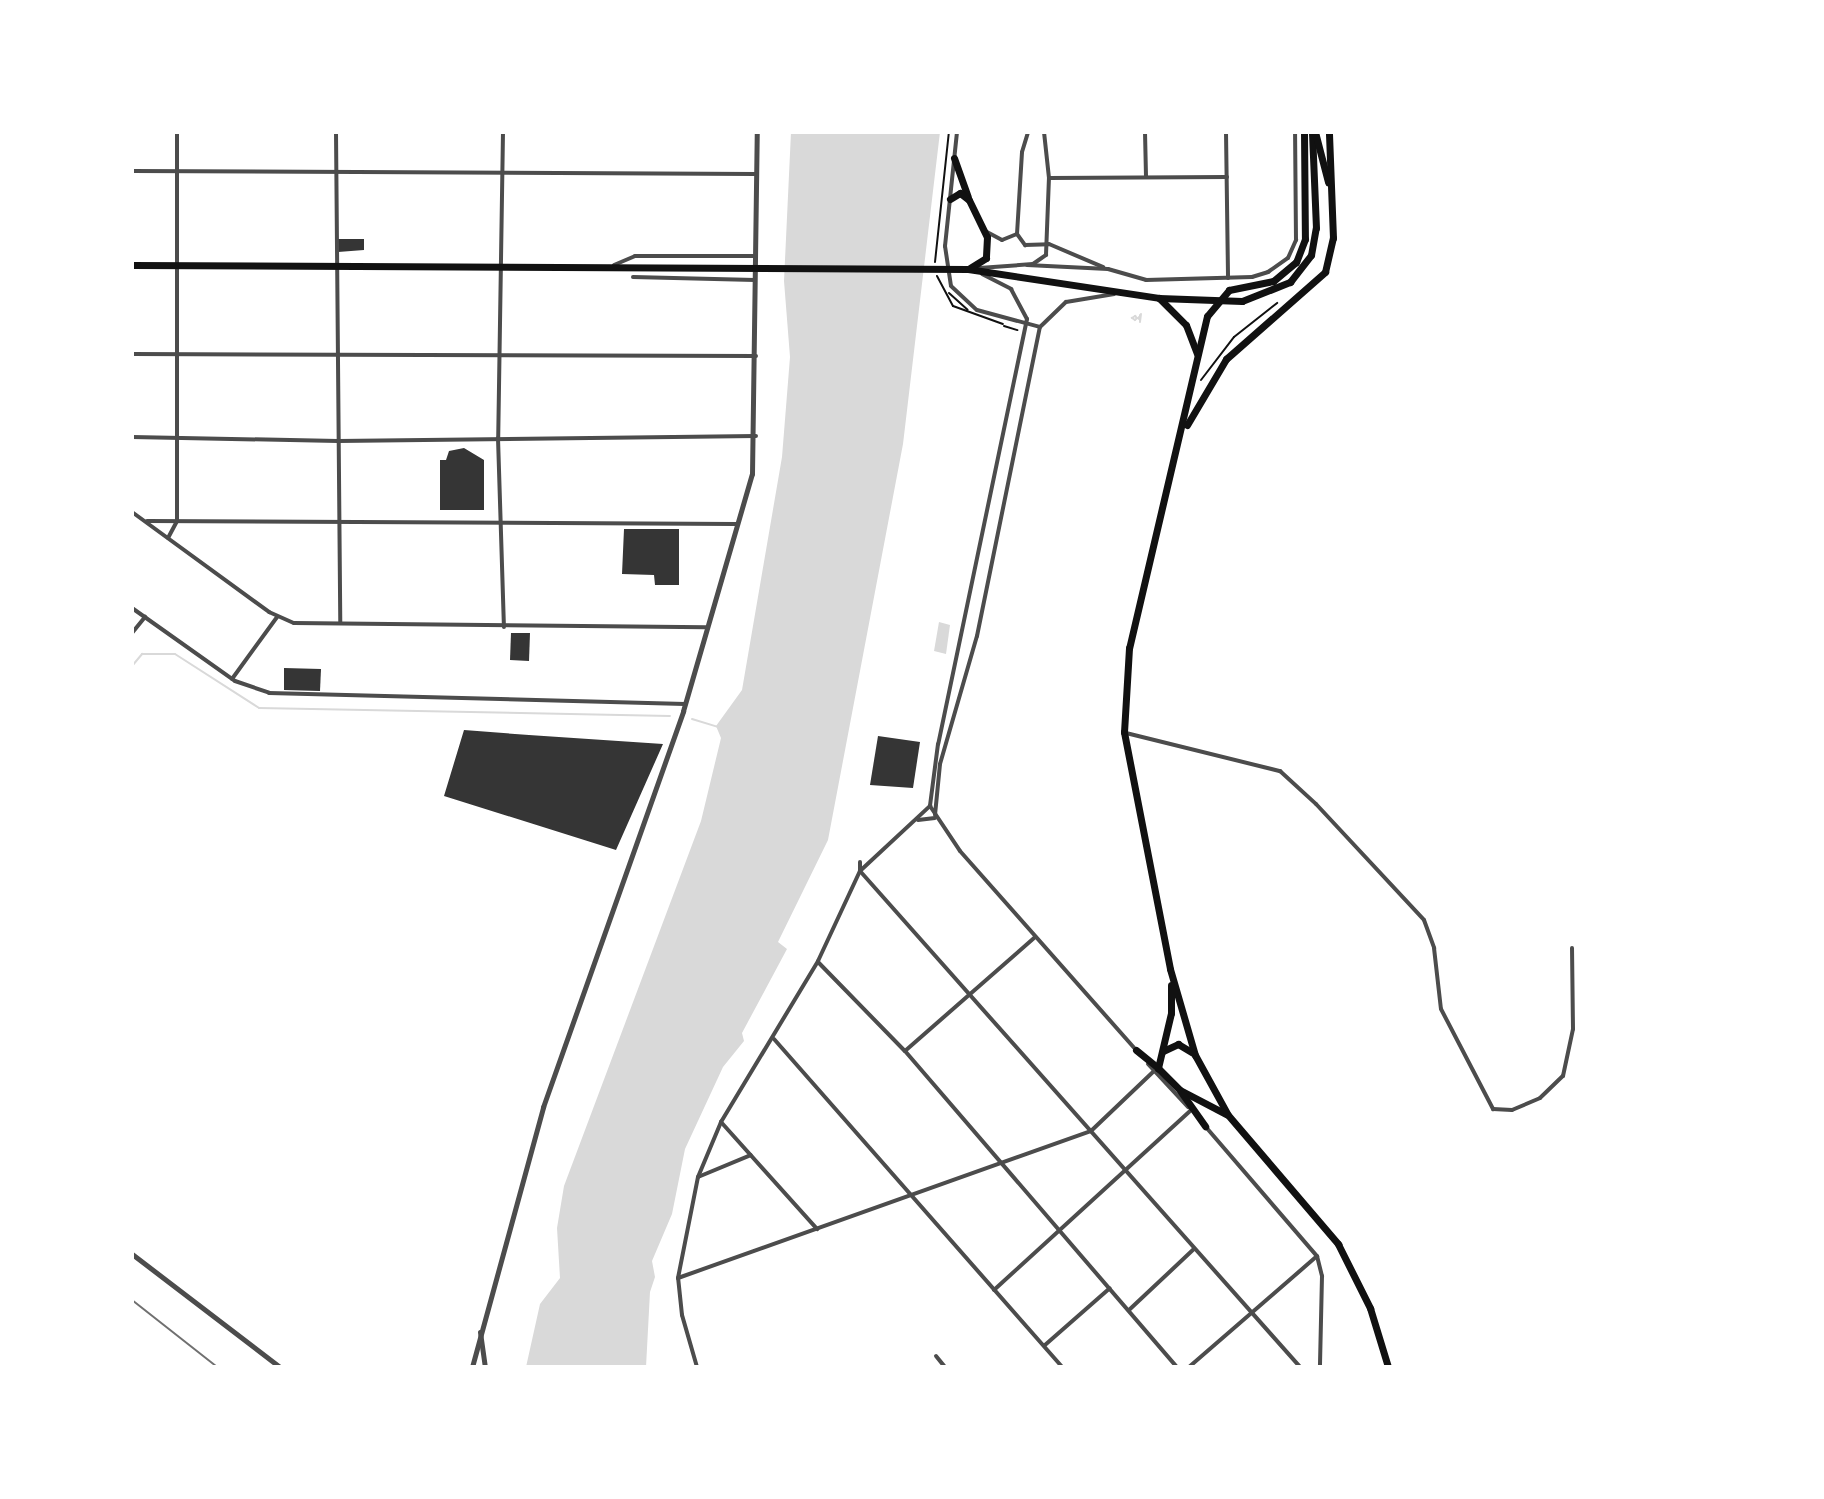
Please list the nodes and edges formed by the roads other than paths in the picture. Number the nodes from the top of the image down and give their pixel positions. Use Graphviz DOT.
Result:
graph roads {
  1 [pos="177,132"];
  2 [pos="336,132"];
  3 [pos="503,132"];
  4 [pos="757,132"];
  5 [pos="955,132"];
  6 [pos="1028,132"];
  7 [pos="1044,132"];
  8 [pos="1145,132"];
  9 [pos="1226,132"];
  10 [pos="1295,132"];
  11 [pos="1304,132"];
  12 [pos="1314,132"];
  13 [pos="1329,132"];
  14 [pos="954,158"];
  15 [pos="132,171"];
  16 [pos="177,172"];
  17 [pos="756,174"];
  18 [pos="335,175"];
  19 [pos="502,175"];
  20 [pos="1146,176"];
  21 [pos="1227,177"];
  22 [pos="1049,178"];
  23 [pos="1331,196"];
  24 [pos="950,199"];
  25 [pos="969,200"];
  26 [pos="982,227"];
  27 [pos="1017,234"];
  28 [pos="1049,244"];
  29 [pos="755,256"];
  30 [pos="132,265"];
  31 [pos="176,265"];
  32 [pos="1027,265"];
  33 [pos="612,266"];
  34 [pos="502,268"];
  35 [pos="338,269"];
  36 [pos="968,269"];
  37 [pos="1108,269"];
  38 [pos="633,277"];
  39 [pos="1228,278"];
  40 [pos="755,280"];
  41 [pos="1126,294"];
  42 [pos="1159,298"];
  43 [pos="1216,301"];
  44 [pos="1026,326"];
  45 [pos="1040,327"];
  46 [pos="132,354"];
  47 [pos="501,354"];
  48 [pos="175,355"];
  49 [pos="756,356"];
  50 [pos="335,358"];
  51 [pos="1198,359"];
  52 [pos="756,436"];
  53 [pos="132,437"];
  54 [pos="176,437"];
  55 [pos="498,438"];
  56 [pos="1181,438"];
  57 [pos="338,441"];
  58 [pos="132,512"];
  59 [pos="145,521"];
  60 [pos="177,521"];
  61 [pos="502,523"];
  62 [pos="338,524"];
  63 [pos="736,524"];
  64 [pos="168,538"];
  65 [pos="132,608"];
  66 [pos="145,617"];
  67 [pos="277,617"];
  68 [pos="340,623"];
  69 [pos="504,627"];
  70 [pos="706,627"];
  71 [pos="132,633"];
  72 [pos="232,679"];
  73 [pos="685,704"];
  74 [pos="1124,732"];
  75 [pos="930,806"];
  76 [pos="935,818"];
  77 [pos="915,821"];
  78 [pos="860,862"];
  79 [pos="860,871"];
  80 [pos="1035,937"];
  81 [pos="1572,948"];
  82 [pos="818,961"];
  83 [pos="1170,969"];
  84 [pos="971,994"];
  85 [pos="774,1039"];
  86 [pos="1136,1050"];
  87 [pos="905,1051"];
  88 [pos="1163,1051"];
  89 [pos="1195,1055"];
  90 [pos="1156,1069"];
  91 [pos="1180,1090"];
  92 [pos="1191,1110"];
  93 [pos="1228,1115"];
  94 [pos="721,1122"];
  95 [pos="1205,1126"];
  96 [pos="1091,1131"];
  97 [pos="752,1155"];
  98 [pos="1002,1166"];
  99 [pos="1127,1170"];
  100 [pos="698,1177"];
  101 [pos="911,1197"];
  102 [pos="817,1229"];
  103 [pos="1060,1232"];
  104 [pos="1194,1249"];
  105 [pos="132,1254"];
  106 [pos="1317,1256"];
  107 [pos="678,1278"];
  108 [pos="1110,1288"];
  109 [pos="994,1290"];
  110 [pos="1129,1310"];
  111 [pos="1251,1314"];
  112 [pos="479,1331"];
  113 [pos="1044,1345"];
  114 [pos="936,1356"];
  115 [pos="280,1367"];
  116 [pos="472,1367"];
  117 [pos="485,1367"];
  118 [pos="697,1367"];
  119 [pos="945,1367"];
  120 [pos="1062,1367"];
  121 [pos="1177,1367"];
  122 [pos="1189,1367"];
  123 [pos="1300,1367"];
  124 [pos="1320,1367"];
  125 [pos="1388,1367"];
  1 -- 16 [label="street"];
  2 -- 18 [label="street"];
  3 -- 19 [label="street"];
  4 -- 17 [label="street"];
  5 -- 14 [label="street"];
  6 -- 27 [label="street"];
  7 -- 22 [label="street"];
  8 -- 20 [label="street"];
  9 -- 21 [label="street"];
  10 -- 39 [label="street"];
  11 -- 43 [label="main road"];
  12 -- 23 [label="main road"];
  12 -- 43 [label="main road"];
  13 -- 23 [label="main road"];
  14 -- 24 [label="street"];
  14 -- 25 [label="main road"];
  15 -- 16 [label="street"];
  16 -- 18 [label="street"];
  16 -- 31 [label="street"];
  17 -- 19 [label="street"];
  17 -- 29 [label="street"];
  18 -- 19 [label="street"];
  18 -- 35 [label="street"];
  19 -- 34 [label="street"];
  20 -- 21 [label="street"];
  20 -- 22 [label="street"];
  21 -- 39 [label="street"];
  22 -- 28 [label="street"];
  23 -- 56 [label="main road"];
  24 -- 25 [label="main road"];
  24 -- 44 [label="street"];
  25 -- 26 [label="main road"];
  26 -- 27 [label="street"];
  26 -- 36 [label="main road"];
  27 -- 28 [label="street"];
  28 -- 32 [label="street"];
  28 -- 37 [label="street"];
  29 -- 33 [label="street"];
  29 -- 40 [label="street"];
  30 -- 31 [label="main road"];
  31 -- 35 [label="main road"];
  31 -- 48 [label="street"];
  32 -- 36 [label="street"];
  32 -- 37 [label="street"];
  33 -- 34 [label="main road"];
  33 -- 36 [label="main road"];
  34 -- 35 [label="main road"];
  34 -- 47 [label="street"];
  35 -- 50 [label="street"];
  36 -- 41 [label="main road"];
  36 -- 44 [label="street"];
  37 -- 39 [label="street"];
  38 -- 40 [label="street"];
  40 -- 49 [label="street"];
  41 -- 42 [label="main road"];
  41 -- 45 [label="street"];
  42 -- 43 [label="main road"];
  42 -- 51 [label="main road"];
  43 -- 51 [label="main road"];
  44 -- 45 [label="street"];
  44 -- 75 [label="street"];
  45 -- 76 [label="street"];
  46 -- 48 [label="street"];
  47 -- 49 [label="street"];
  47 -- 50 [label="street"];
  47 -- 55 [label="street"];
  48 -- 50 [label="street"];
  48 -- 54 [label="street"];
  49 -- 52 [label="street"];
  50 -- 57 [label="street"];
  51 -- 56 [label="main road"];
  52 -- 55 [label="street"];
  52 -- 63 [label="street"];
  53 -- 54 [label="street"];
  54 -- 57 [label="street"];
  54 -- 60 [label="street"];
  55 -- 57 [label="street"];
  55 -- 61 [label="street"];
  56 -- 74 [label="main road"];
  57 -- 62 [label="street"];
  58 -- 59 [label="street"];
  59 -- 60 [label="street"];
  59 -- 64 [label="street"];
  60 -- 62 [label="street"];
  60 -- 64 [label="street"];
  61 -- 62 [label="street"];
  61 -- 63 [label="street"];
  61 -- 69 [label="street"];
  62 -- 68 [label="street"];
  63 -- 70 [label="street"];
  64 -- 67 [label="street"];
  65 -- 66 [label="street"];
  66 -- 71 [label="street"];
  66 -- 72 [label="street"];
  67 -- 68 [label="street"];
  67 -- 72 [label="street"];
  68 -- 69 [label="street"];
  69 -- 70 [label="street"];
  70 -- 73 [label="street"];
  72 -- 73 [label="street"];
  73 -- 112 [label="street"];
  74 -- 81 [label="street"];
  74 -- 83 [label="main road"];
  75 -- 76 [label="street"];
  75 -- 77 [label="street"];
  76 -- 77 [label="street"];
  76 -- 80 [label="street"];
  77 -- 79 [label="street"];
  78 -- 79 [label="street"];
  79 -- 82 [label="street"];
  79 -- 84 [label="street"];
  80 -- 84 [label="street"];
  80 -- 86 [label="street"];
  82 -- 85 [label="street"];
  82 -- 87 [label="street"];
  83 -- 88 [label="main road"];
  83 -- 89 [label="main road"];
  84 -- 87 [label="street"];
  84 -- 96 [label="street"];
  85 -- 94 [label="street"];
  85 -- 101 [label="street"];
  86 -- 90 [label="main road"];
  87 -- 98 [label="street"];
  88 -- 89 [label="main road"];
  88 -- 90 [label="main road"];
  89 -- 93 [label="main road"];
  90 -- 91 [label="main road"];
  90 -- 92 [label="street"];
  90 -- 96 [label="street"];
  91 -- 93 [label="main road"];
  91 -- 95 [label="main road"];
  92 -- 95 [label="street"];
  92 -- 99 [label="street"];
  93 -- 125 [label="main road"];
  94 -- 97 [label="street"];
  94 -- 100 [label="street"];
  95 -- 106 [label="street"];
  96 -- 98 [label="street"];
  96 -- 99 [label="street"];
  97 -- 100 [label="street"];
  97 -- 102 [label="street"];
  98 -- 101 [label="street"];
  98 -- 103 [label="street"];
  99 -- 103 [label="street"];
  99 -- 104 [label="street"];
  100 -- 107 [label="street"];
  101 -- 102 [label="street"];
  101 -- 109 [label="street"];
  102 -- 107 [label="street"];
  103 -- 108 [label="street"];
  103 -- 109 [label="street"];
  104 -- 110 [label="street"];
  104 -- 111 [label="street"];
  105 -- 115 [label="street"];
  106 -- 111 [label="street"];
  106 -- 124 [label="street"];
  107 -- 118 [label="street"];
  108 -- 110 [label="street"];
  108 -- 113 [label="street"];
  109 -- 113 [label="street"];
  110 -- 121 [label="street"];
  111 -- 122 [label="street"];
  111 -- 123 [label="street"];
  112 -- 116 [label="street"];
  112 -- 117 [label="street"];
  113 -- 120 [label="street"];
  114 -- 119 [label="street"];
}
